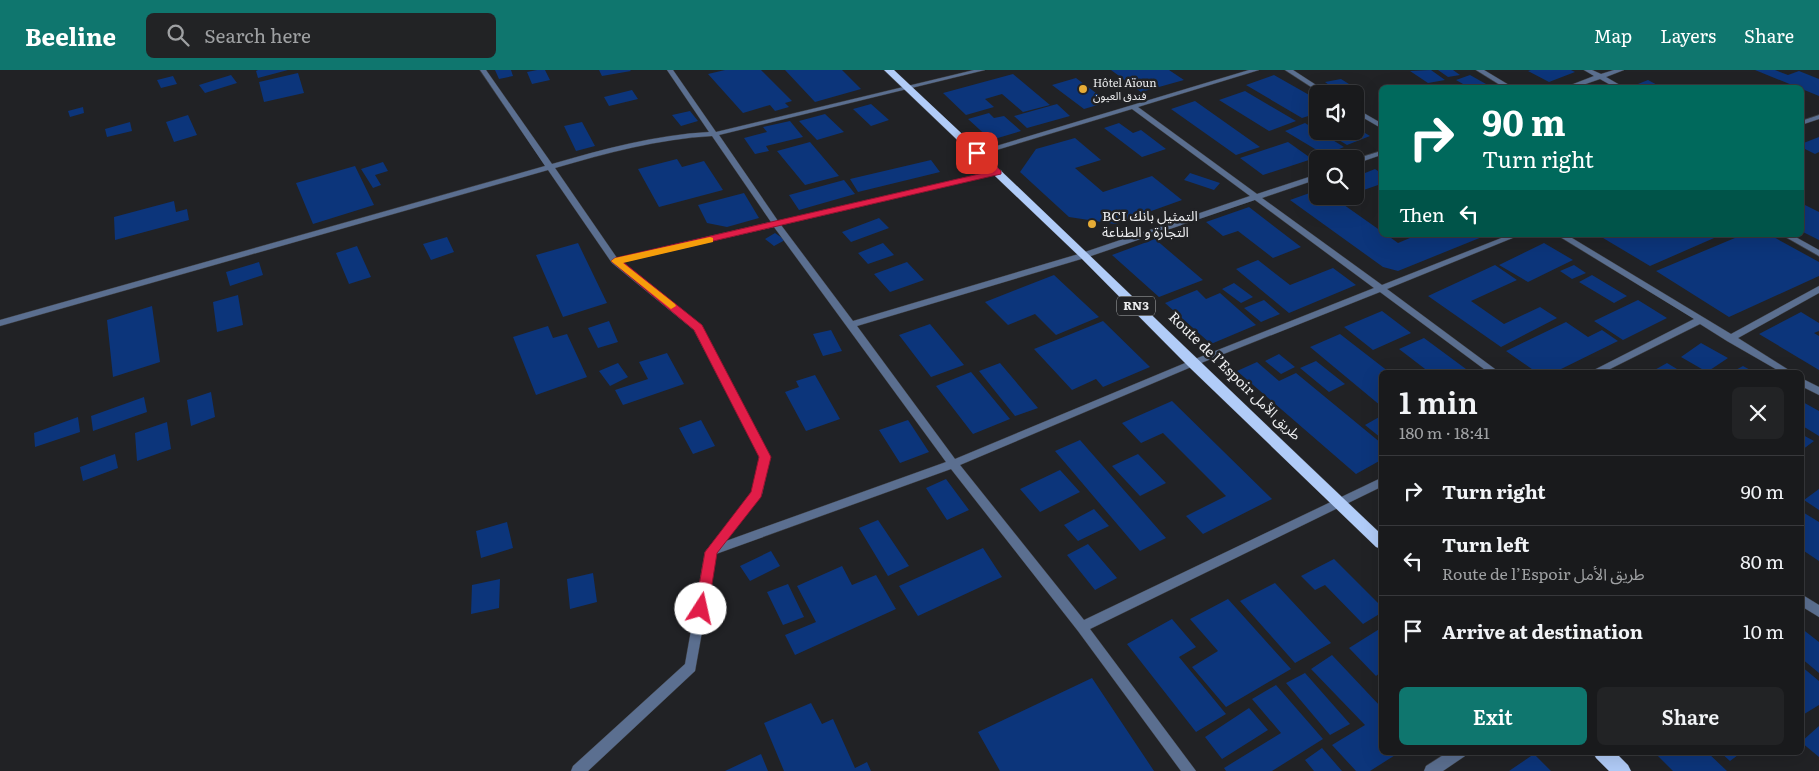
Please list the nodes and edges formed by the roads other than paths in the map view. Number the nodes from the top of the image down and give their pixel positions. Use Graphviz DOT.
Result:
graph roads {
  1 [pos="483,70"];
  2 [pos="670,70"];
  3 [pos="889,70"];
  4 [pos="982,70"];
  5 [pos="1256,70"];
  6 [pos="1288,70"];
  7 [pos="1479,70"];
  8 [pos="1587,70"];
  9 [pos="1621,70"];
  10 [pos="1600,76"];
  11 [pos="1312,85"];
  12 [pos="1506,85"];
  13 [pos="1574,85"];
  14 [pos="1616,85"];
  15 [pos="908,88"];
  16 [pos="1135,108"];
  17 [pos="1364,116"];
  18 [pos="1819,117"];
  19 [pos="1804,122"];
  20 [pos="1379,125"];
  21 [pos="715,134"];
  22 [pos="977,153"];
  23 [pos="1379,154"];
  24 [pos="1364,159"];
  25 [pos="552,168"];
  26 [pos="998,172"];
  27 [pos="1309,179"];
  28 [pos="1256,197"];
  29 [pos="777,225"];
  30 [pos="1511,237"];
  31 [pos="1564,237"];
  32 [pos="1790,237"];
  33 [pos="1819,253"];
  34 [pos="1085,255"];
  35 [pos="615,261"];
  36 [pos="1380,289"];
  37 [pos="1819,289"];
  38 [pos="1700,320"];
  39 [pos="0,323"];
  40 [pos="851,325"];
  41 [pos="1730,339"];
  42 [pos="1193,363"];
  43 [pos="1491,370"];
  44 [pos="1601,370"];
  45 [pos="1783,370"];
  46 [pos="1804,383"];
  47 [pos="1819,392"];
  48 [pos="953,464"];
  49 [pos="1379,483"];
  50 [pos="1339,503"];
  51 [pos="1379,541"];
  52 [pos="711,552"];
  53 [pos="1804,601"];
  54 [pos="1819,612"];
  55 [pos="1082,627"];
  56 [pos="1455,755"];
  57 [pos="1605,755"];
  58 [pos="578,771"];
  59 [pos="1189,771"];
  60 [pos="1431,771"];
  61 [pos="1622,771"];
  1 -- 25 [label="street"];
  2 -- 21 [label="street"];
  3 -- 15 [label="highway, Route de l’Espoir طريق الأمل / RN3"];
  4 -- 15 [label="street"];
  5 -- 16 [label="street"];
  6 -- 11 [label="street"];
  7 -- 12 [label="street"];
  8 -- 10 [label="street"];
  9 -- 10 [label="street"];
  10 -- 13 [label="street"];
  10 -- 14 [label="street"];
  15 -- 21 [label="street"];
  15 -- 22 [label="highway, Route de l’Espoir طريق الأمل / RN3"];
  16 -- 22 [label="street"];
  16 -- 28 [label="street"];
  17 -- 20 [label="street"];
  18 -- 19 [label="street"];
  21 -- 25 [label="street"];
  21 -- 29 [label="street"];
  22 -- 26 [label="highway, Route de l’Espoir طريق الأمل / RN3"];
  23 -- 24 [label="street"];
  25 -- 35 [label="street"];
  25 -- 39 [label="street"];
  26 -- 29 [label="street"];
  26 -- 34 [label="highway, Route de l’Espoir طريق الأمل / RN3"];
  27 -- 28 [label="street"];
  28 -- 34 [label="street"];
  28 -- 36 [label="street"];
  29 -- 35 [label="street"];
  29 -- 40 [label="street"];
  30 -- 36 [label="street"];
  31 -- 38 [label="street"];
  32 -- 33 [label="street"];
  34 -- 40 [label="street"];
  34 -- 42 [label="highway, Route de l’Espoir طريق الأمل / RN3"];
  35 -- 52 [label="street"];
  36 -- 42 [label="street"];
  36 -- 43 [label="street"];
  37 -- 41 [label="street"];
  38 -- 41 [label="street"];
  38 -- 44 [label="street"];
  40 -- 48 [label="street"];
  41 -- 45 [label="street"];
  42 -- 48 [label="street"];
  42 -- 50 [label="highway, Route de l’Espoir طريق الأمل / RN3"];
  46 -- 47 [label="street"];
  48 -- 52 [label="street"];
  48 -- 55 [label="street"];
  49 -- 50 [label="street"];
  50 -- 51 [label="highway, Route de l’Espoir طريق الأمل / RN3"];
  50 -- 55 [label="street"];
  52 -- 58 [label="street"];
  53 -- 54 [label="street"];
  55 -- 59 [label="street"];
  56 -- 60 [label="street"];
  57 -- 61 [label="highway"];
}
